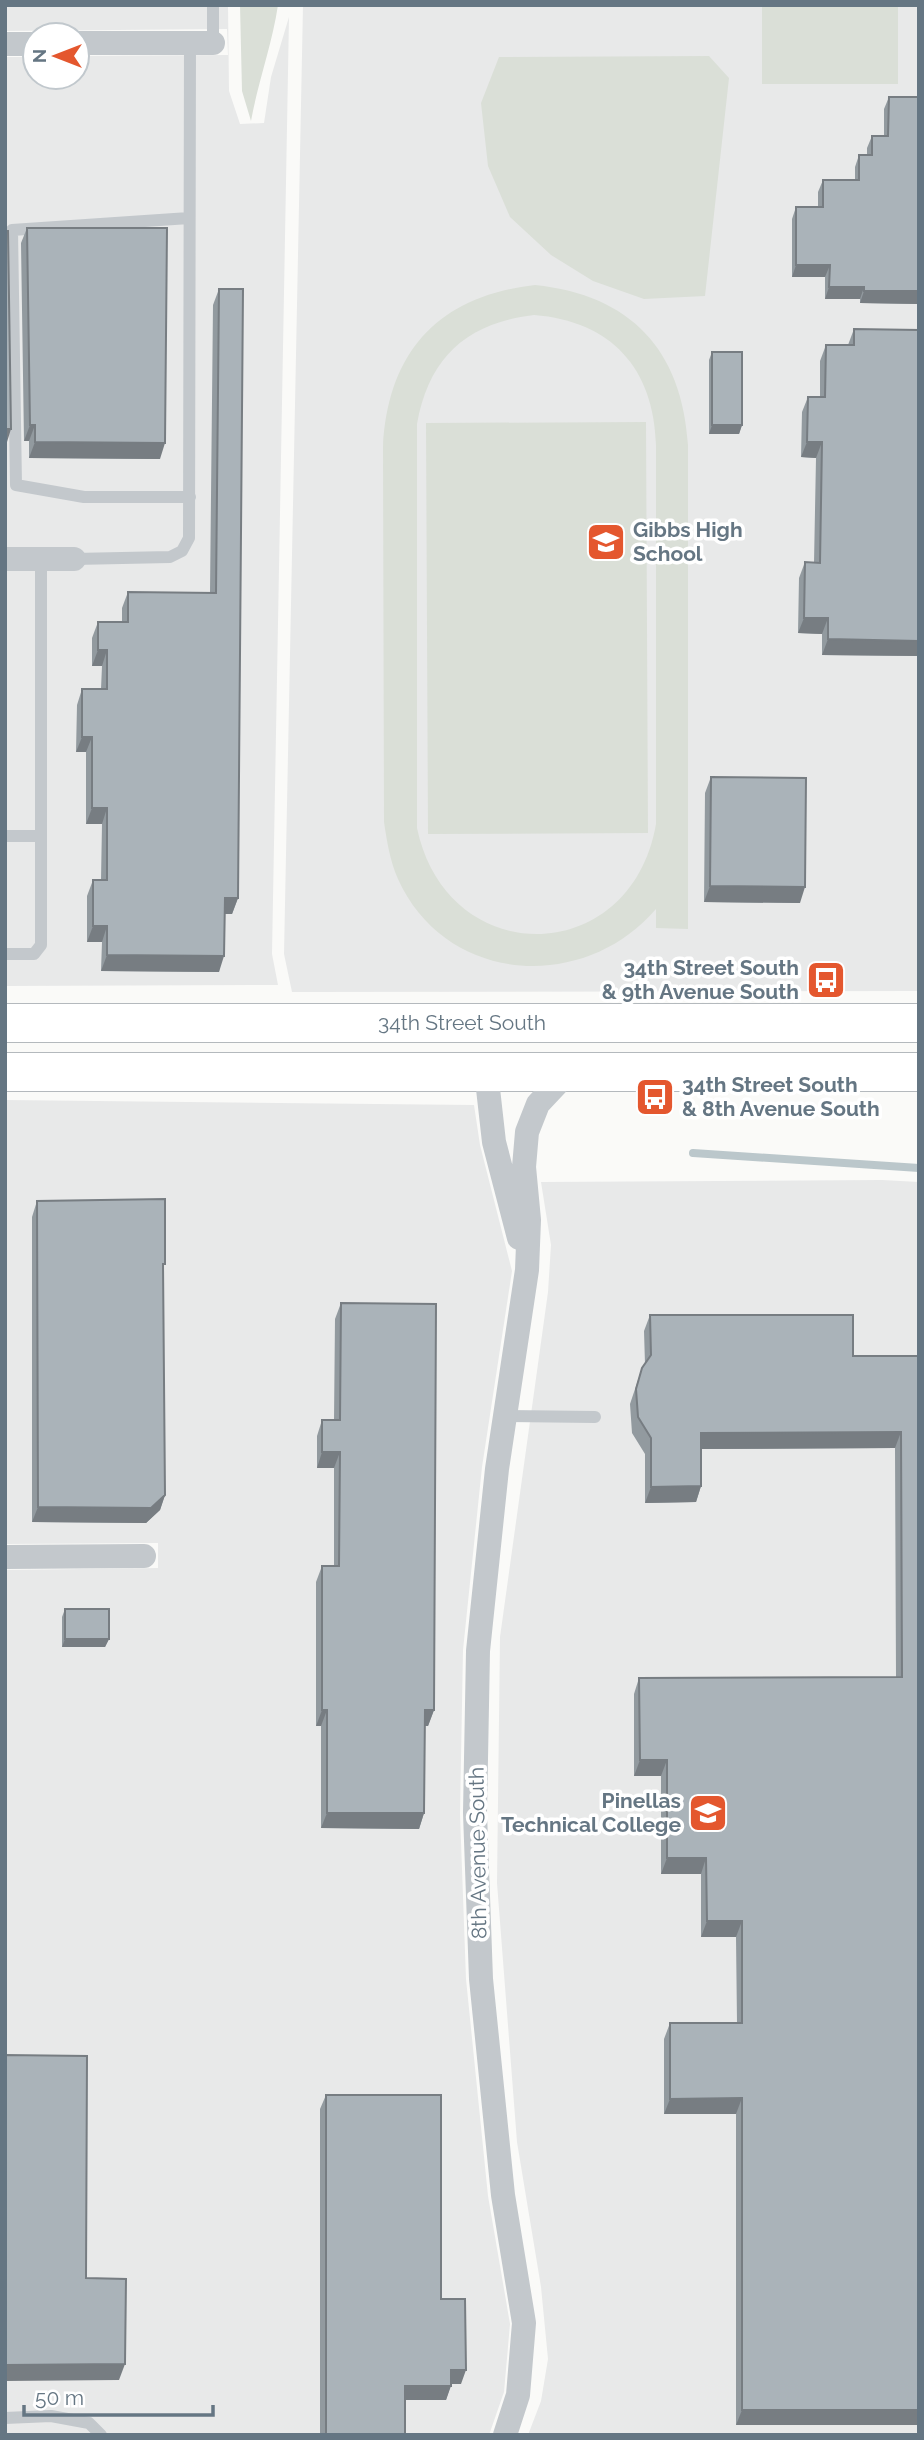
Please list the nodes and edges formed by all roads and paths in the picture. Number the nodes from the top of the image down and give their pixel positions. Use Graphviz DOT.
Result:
graph roads {
  1 [pos="213,5"];
  2 [pos="91,43"];
  3 [pos="201,43"];
  4 [pos="189,218"];
  5 [pos="190,497"];
  6 [pos="5,559"];
  7 [pos="41,559"];
  8 [pos="74,559"];
  9 [pos="5,836"];
  10 [pos="41,836"];
  11 [pos="5,954"];
  12 [pos="593,1021"];
  13 [pos="5,1023"];
  14 [pos="919,1023"];
  15 [pos="486,1071"];
  16 [pos="569,1071"];
  17 [pos="5,1072"];
  18 [pos="919,1072"];
  19 [pos="527,1270"];
  20 [pos="505,1416"];
  21 [pos="596,1417"];
  22 [pos="144,1556"];
  23 [pos="5,1557"];
  24 [pos="5,2418"];
  25 [pos="101,2435"];
  26 [pos="505,2435"];
  1 -- 3 [label="lane"];
  2 -- 3 [label="street"];
  3 -- 4 [label="lane"];
  4 -- 5 [label="lane"];
  4 -- 5 [label="lane"];
  5 -- 8 [label="lane"];
  6 -- 7 [label="street"];
  7 -- 8 [label="street"];
  7 -- 10 [label="lane"];
  9 -- 10 [label="lane"];
  10 -- 11 [label="lane"];
  12 -- 13 [label="highway, 34th Street South"];
  12 -- 14 [label="highway, 34th Street South"];
  12 -- 15 [label="highway"];
  15 -- 16 [label="highway"];
  15 -- 17 [label="highway"];
  15 -- 19 [label="street, 8th Avenue South"];
  16 -- 18 [label="highway"];
  16 -- 19 [label="street, 8th Avenue South"];
  19 -- 20 [label="street, 8th Avenue South"];
  20 -- 21 [label="lane"];
  20 -- 26 [label="street, 8th Avenue South"];
  22 -- 23 [label="street"];
  24 -- 25 [label="lane"];
}
